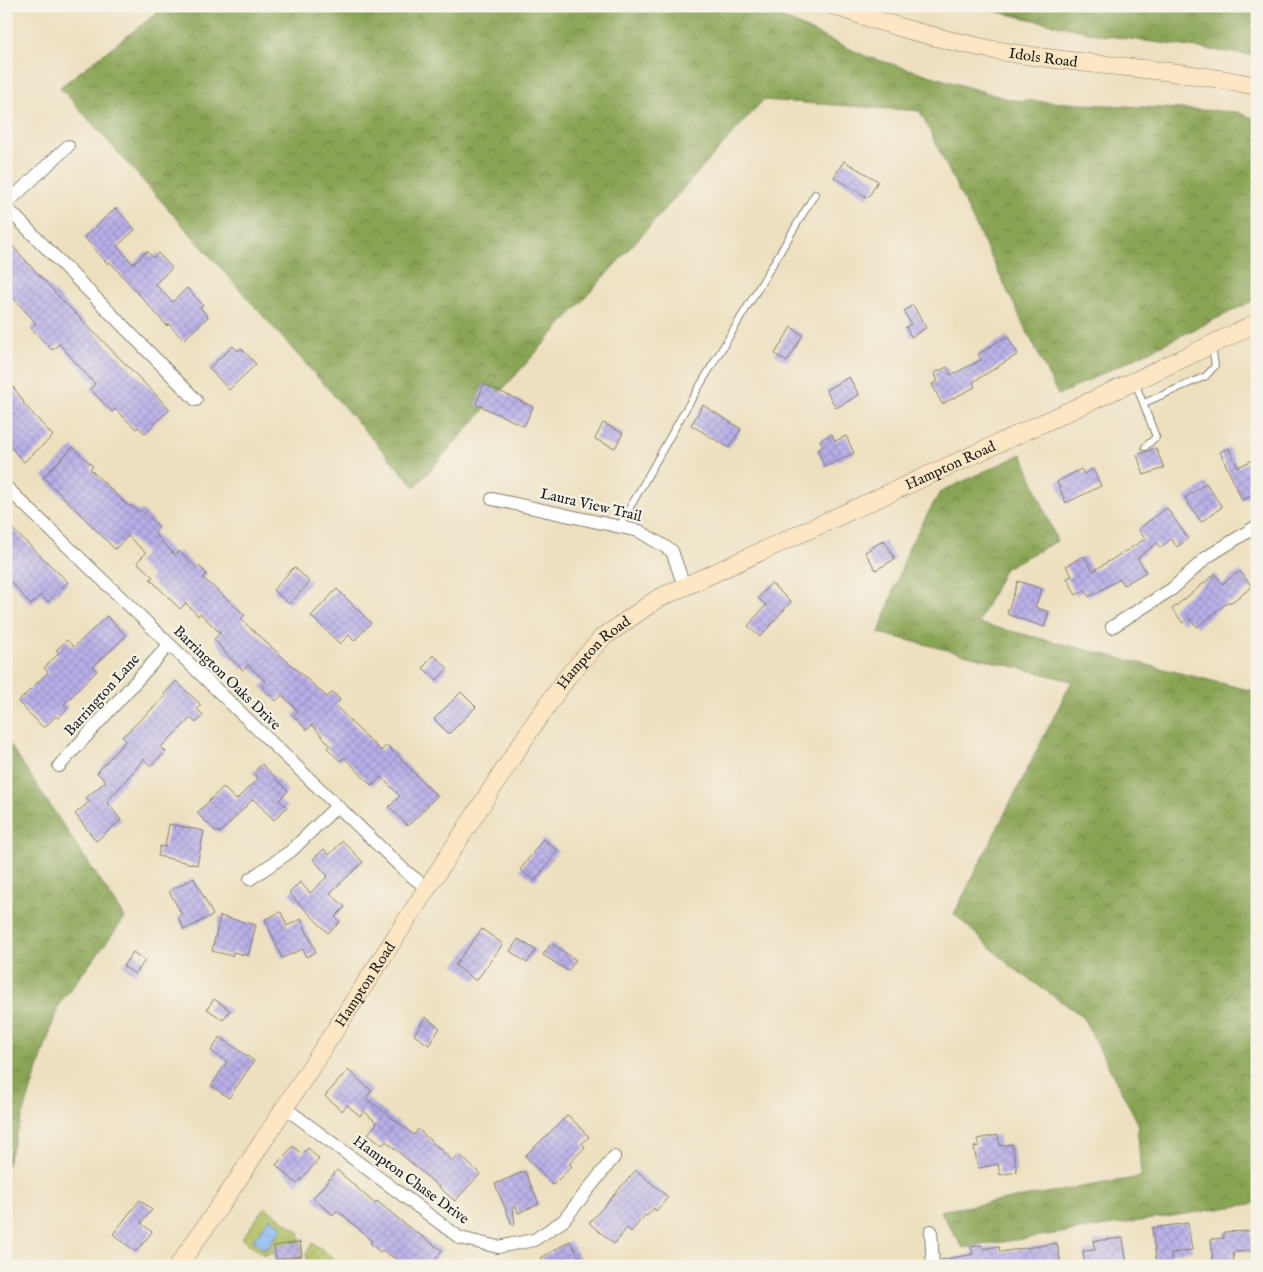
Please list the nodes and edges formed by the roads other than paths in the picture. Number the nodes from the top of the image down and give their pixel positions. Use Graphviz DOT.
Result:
graph roads {
  1 [pos="835,6"];
  2 [pos="1257,86"];
  3 [pos="68,146"];
  4 [pos="815,194"];
  5 [pos="6,206"];
  6 [pos="1257,323"];
  7 [pos="1211,344"];
  8 [pos="1135,381"];
  9 [pos="196,400"];
  10 [pos="1144,403"];
  11 [pos="1145,447"];
  12 [pos="6,487"];
  13 [pos="492,499"];
  14 [pos="1257,526"];
  15 [pos="619,527"];
  16 [pos="684,586"];
  17 [pos="1112,627"];
  18 [pos="169,645"];
  19 [pos="59,766"];
  20 [pos="337,806"];
  21 [pos="250,879"];
  22 [pos="428,889"];
  23 [pos="284,1107"];
  24 [pos="614,1157"];
  25 [pos="931,1230"];
  26 [pos="178,1266"];
  27 [pos="933,1266"];
  1 -- 2 [label="main road, Idols Road"];
  3 -- 5 [label="street"];
  4 -- 15 [label="lane"];
  5 -- 9 [label="street"];
  6 -- 7 [label="main road, Hampton Road"];
  7 -- 8 [label="main road, Hampton Road"];
  7 -- 10 [label="lane"];
  8 -- 10 [label="lane"];
  8 -- 16 [label="main road, Hampton Road"];
  10 -- 11 [label="lane"];
  12 -- 18 [label="street, Barrington Oaks Drive"];
  13 -- 15 [label="street, Laura View Trail"];
  14 -- 17 [label="street"];
  15 -- 16 [label="street, Laura View Trail"];
  16 -- 22 [label="main road, Hampton Road"];
  18 -- 19 [label="street, Barrington Lane"];
  18 -- 20 [label="street, Barrington Oaks Drive"];
  20 -- 21 [label="street"];
  20 -- 22 [label="street, Barrington Oaks Drive"];
  22 -- 23 [label="main road, Hampton Road"];
  23 -- 24 [label="street, Hampton Chase Drive"];
  23 -- 26 [label="main road, Hampton Road"];
  25 -- 27 [label="street"];
}
